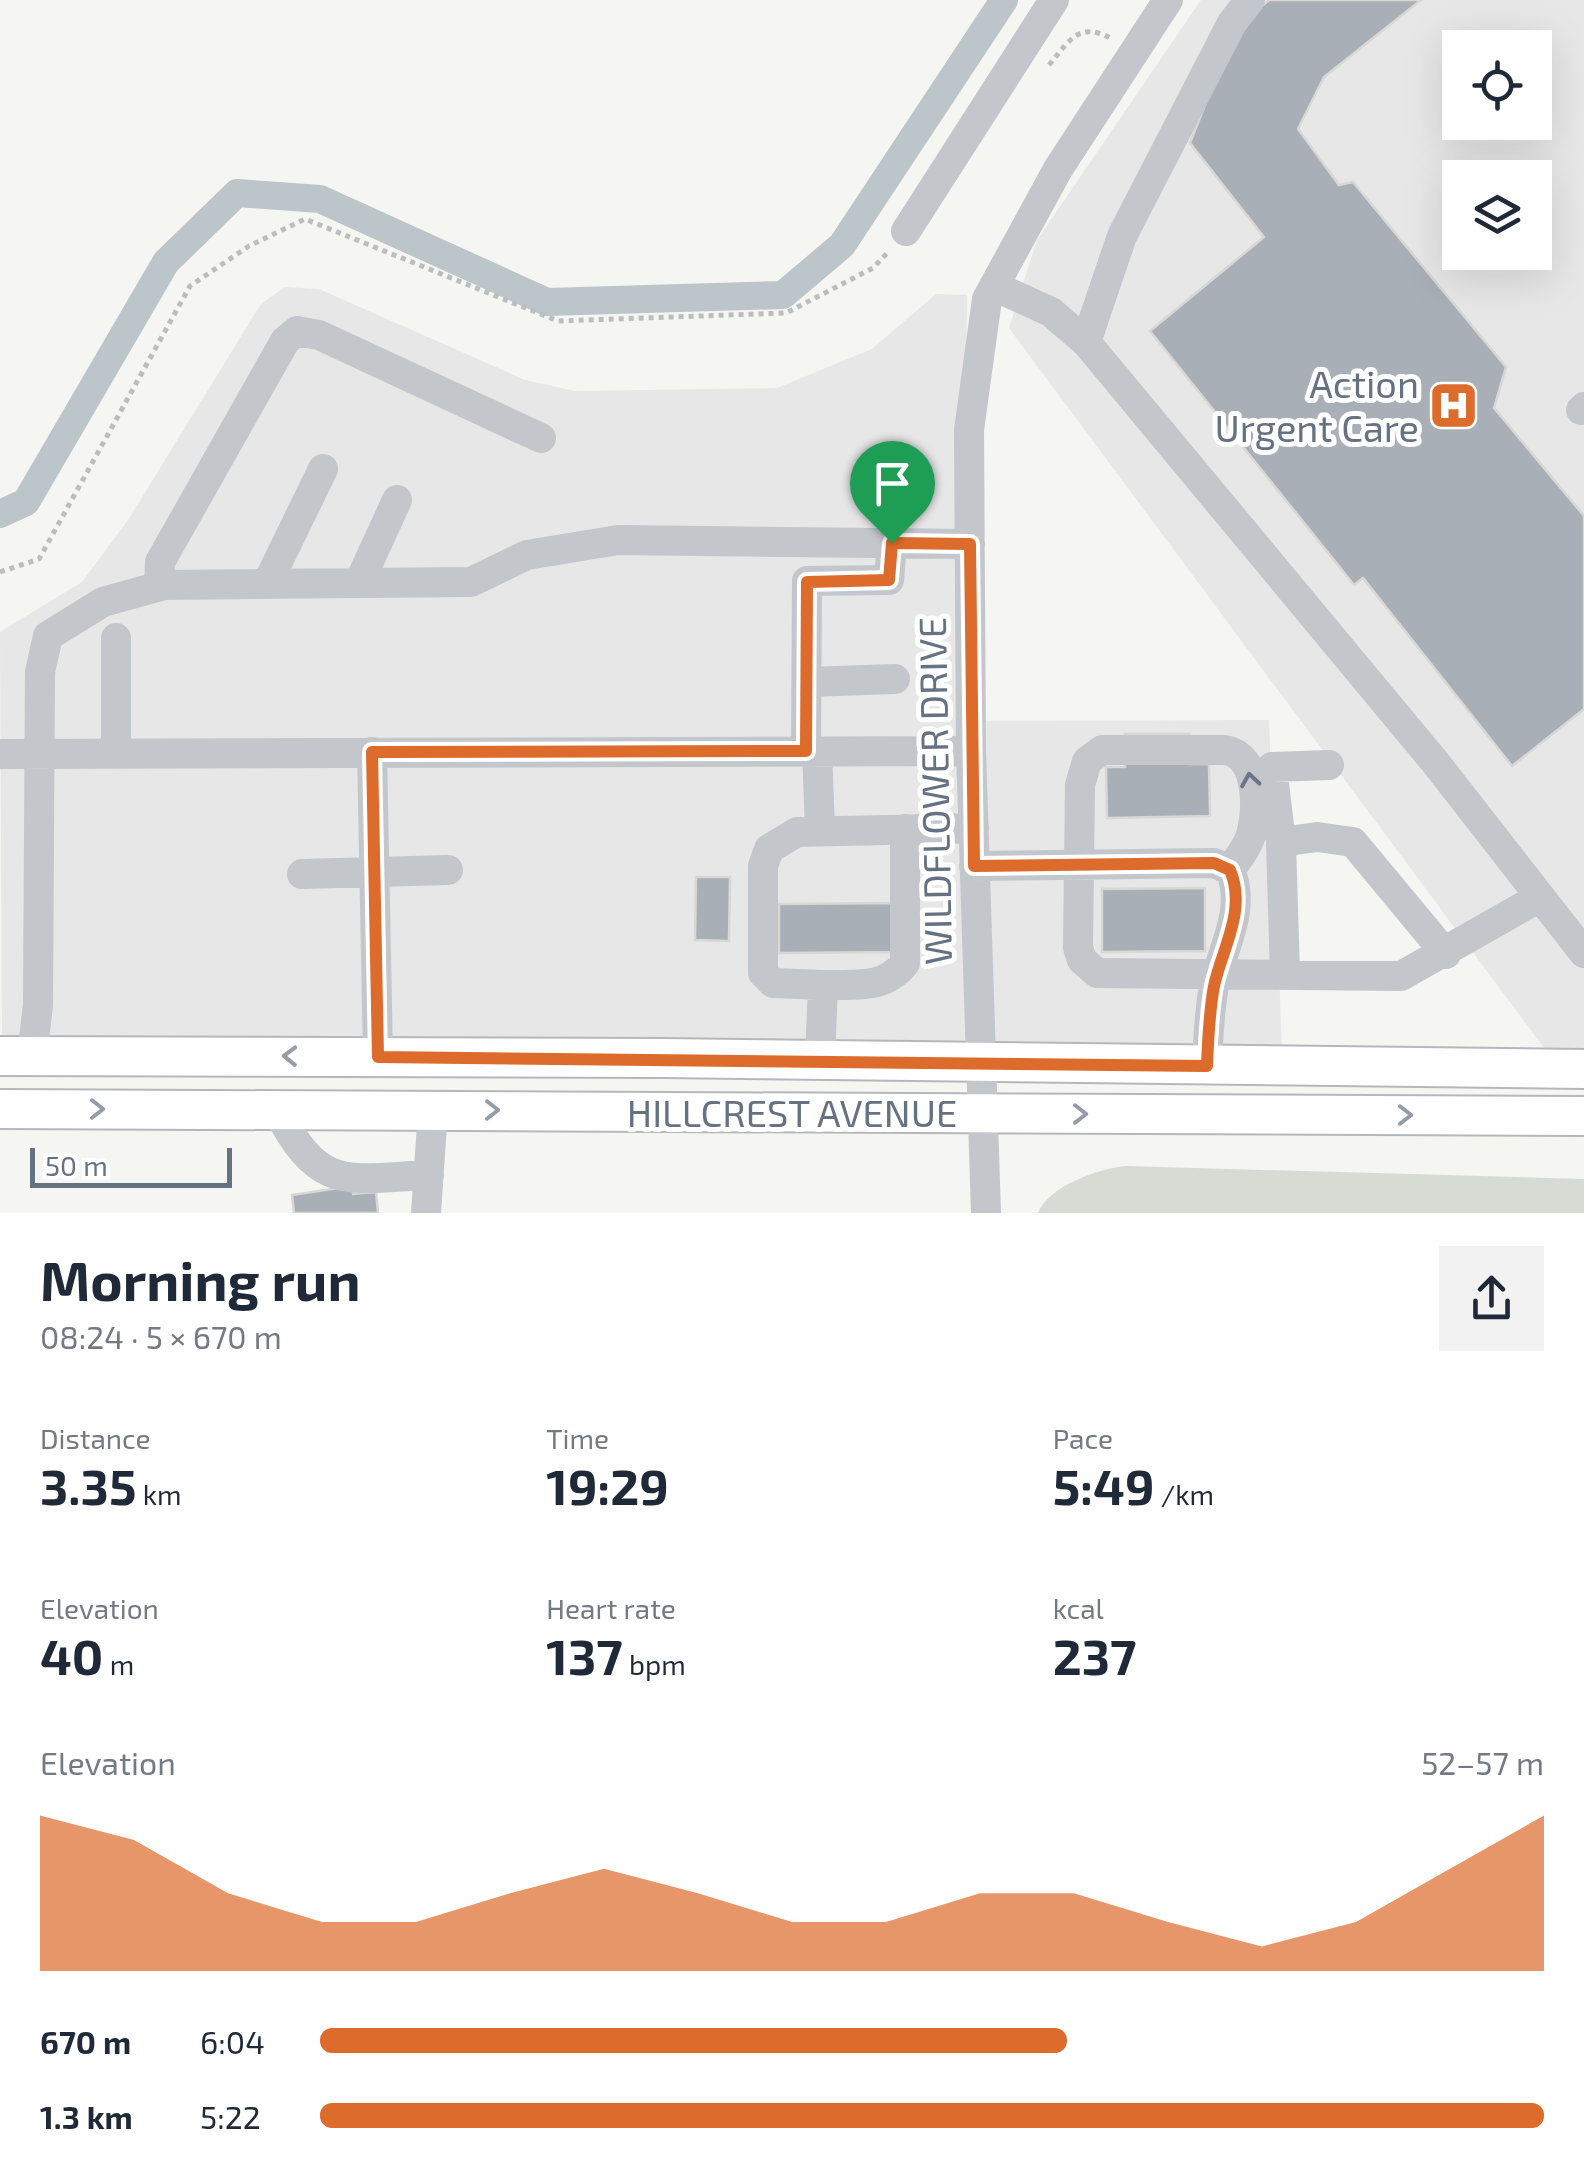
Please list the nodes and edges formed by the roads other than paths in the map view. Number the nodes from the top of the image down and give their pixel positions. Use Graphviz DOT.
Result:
graph roads {
  1 [pos="1054,0"];
  2 [pos="1168,0"];
  3 [pos="1250,0"];
  4 [pos="906,231"];
  5 [pos="994,286"];
  6 [pos="1086,342"];
  7 [pos="541,438"];
  8 [pos="322,470"];
  9 [pos="398,500"];
  10 [pos="892,543"];
  11 [pos="970,544"];
  12 [pos="360,583"];
  13 [pos="267,584"];
  14 [pos="158,586"];
  15 [pos="116,638"];
  16 [pos="895,679"];
  17 [pos="806,682"];
  18 [pos="972,750"];
  19 [pos="811,751"];
  20 [pos="372,752"];
  21 [pos="41,753"];
  22 [pos="116,753"];
  23 [pos="0,754"];
  24 [pos="1330,765"];
  25 [pos="974,828"];
  26 [pos="905,829"];
  27 [pos="820,830"];
  28 [pos="1280,842"];
  29 [pos="1078,865"];
  30 [pos="974,866"];
  31 [pos="448,870"];
  32 [pos="1230,870"];
  33 [pos="374,872"];
  34 [pos="302,874"];
  35 [pos="1540,897"];
  36 [pos="1584,953"];
  37 [pos="1446,954"];
  38 [pos="1217,974"];
  39 [pos="1285,975"];
  40 [pos="823,985"];
  41 [pos="16,1056"];
  42 [pos="378,1057"];
  43 [pos="820,1060"];
  44 [pos="979,1062"];
  45 [pos="1207,1066"];
  46 [pos="1584,1069"];
  47 [pos="0,1085"];
  48 [pos="0,1108"];
  49 [pos="277,1110"];
  50 [pos="432,1110"];
  51 [pos="982,1114"];
  52 [pos="1584,1116"];
  53 [pos="429,1175"];
  54 [pos="426,1213"];
  55 [pos="986,1213"];
  1 -- 4 [label="street"];
  2 -- 5 [label="street, WILDFLOWER DRIVE"];
  3 -- 6 [label="street"];
  5 -- 6 [label="street"];
  5 -- 11 [label="street, WILDFLOWER DRIVE"];
  6 -- 35 [label="street"];
  7 -- 14 [label="street"];
  8 -- 13 [label="street"];
  9 -- 12 [label="street"];
  10 -- 11 [label="street"];
  10 -- 12 [label="street"];
  10 -- 17 [label="street"];
  11 -- 18 [label="street, WILDFLOWER DRIVE"];
  12 -- 13 [label="street"];
  13 -- 14 [label="street"];
  14 -- 21 [label="street"];
  15 -- 22 [label="street"];
  16 -- 17 [label="street"];
  17 -- 19 [label="street"];
  18 -- 19 [label="street"];
  18 -- 25 [label="street, WILDFLOWER DRIVE"];
  19 -- 20 [label="street"];
  19 -- 27 [label="street"];
  20 -- 22 [label="street"];
  20 -- 33 [label="street"];
  21 -- 22 [label="street"];
  21 -- 23 [label="street"];
  21 -- 41 [label="street"];
  24 -- 28 [label="street"];
  25 -- 26 [label="street"];
  25 -- 30 [label="street, WILDFLOWER DRIVE"];
  26 -- 27 [label="street"];
  26 -- 40 [label="street"];
  27 -- 40 [label="street"];
  28 -- 37 [label="street"];
  28 -- 39 [label="street"];
  29 -- 30 [label="street"];
  29 -- 32 [label="street"];
  32 -- 29 [label="street, one-way"];
  29 -- 38 [label="street"];
  30 -- 44 [label="street, WILDFLOWER DRIVE"];
  31 -- 33 [label="street"];
  32 -- 38 [label="street"];
  33 -- 34 [label="street"];
  33 -- 42 [label="street"];
  35 -- 36 [label="street"];
  35 -- 37 [label="street"];
  37 -- 39 [label="street"];
  38 -- 39 [label="street"];
  38 -- 45 [label="street"];
  40 -- 43 [label="street"];
  42 -- 41 [label="main road, HILLCREST AVENUE, one-way"];
  41 -- 47 [label="main road"];
  42 -- 43 [label="main road, HILLCREST AVENUE"];
  43 -- 44 [label="main road, HILLCREST AVENUE"];
  44 -- 45 [label="main road, HILLCREST AVENUE"];
  44 -- 51 [label="street, WILDFLOWER DRIVE"];
  45 -- 46 [label="main road, HILLCREST AVENUE"];
  48 -- 49 [label="main road, HILLCREST AVENUE, one-way"];
  49 -- 50 [label="main road, HILLCREST AVENUE"];
  49 -- 53 [label="street"];
  50 -- 51 [label="main road, HILLCREST AVENUE, one-way"];
  50 -- 53 [label="street"];
  51 -- 52 [label="main road, HILLCREST AVENUE, one-way"];
  51 -- 55 [label="street, WILDFLOWER DRIVE"];
  53 -- 54 [label="street"];
}
